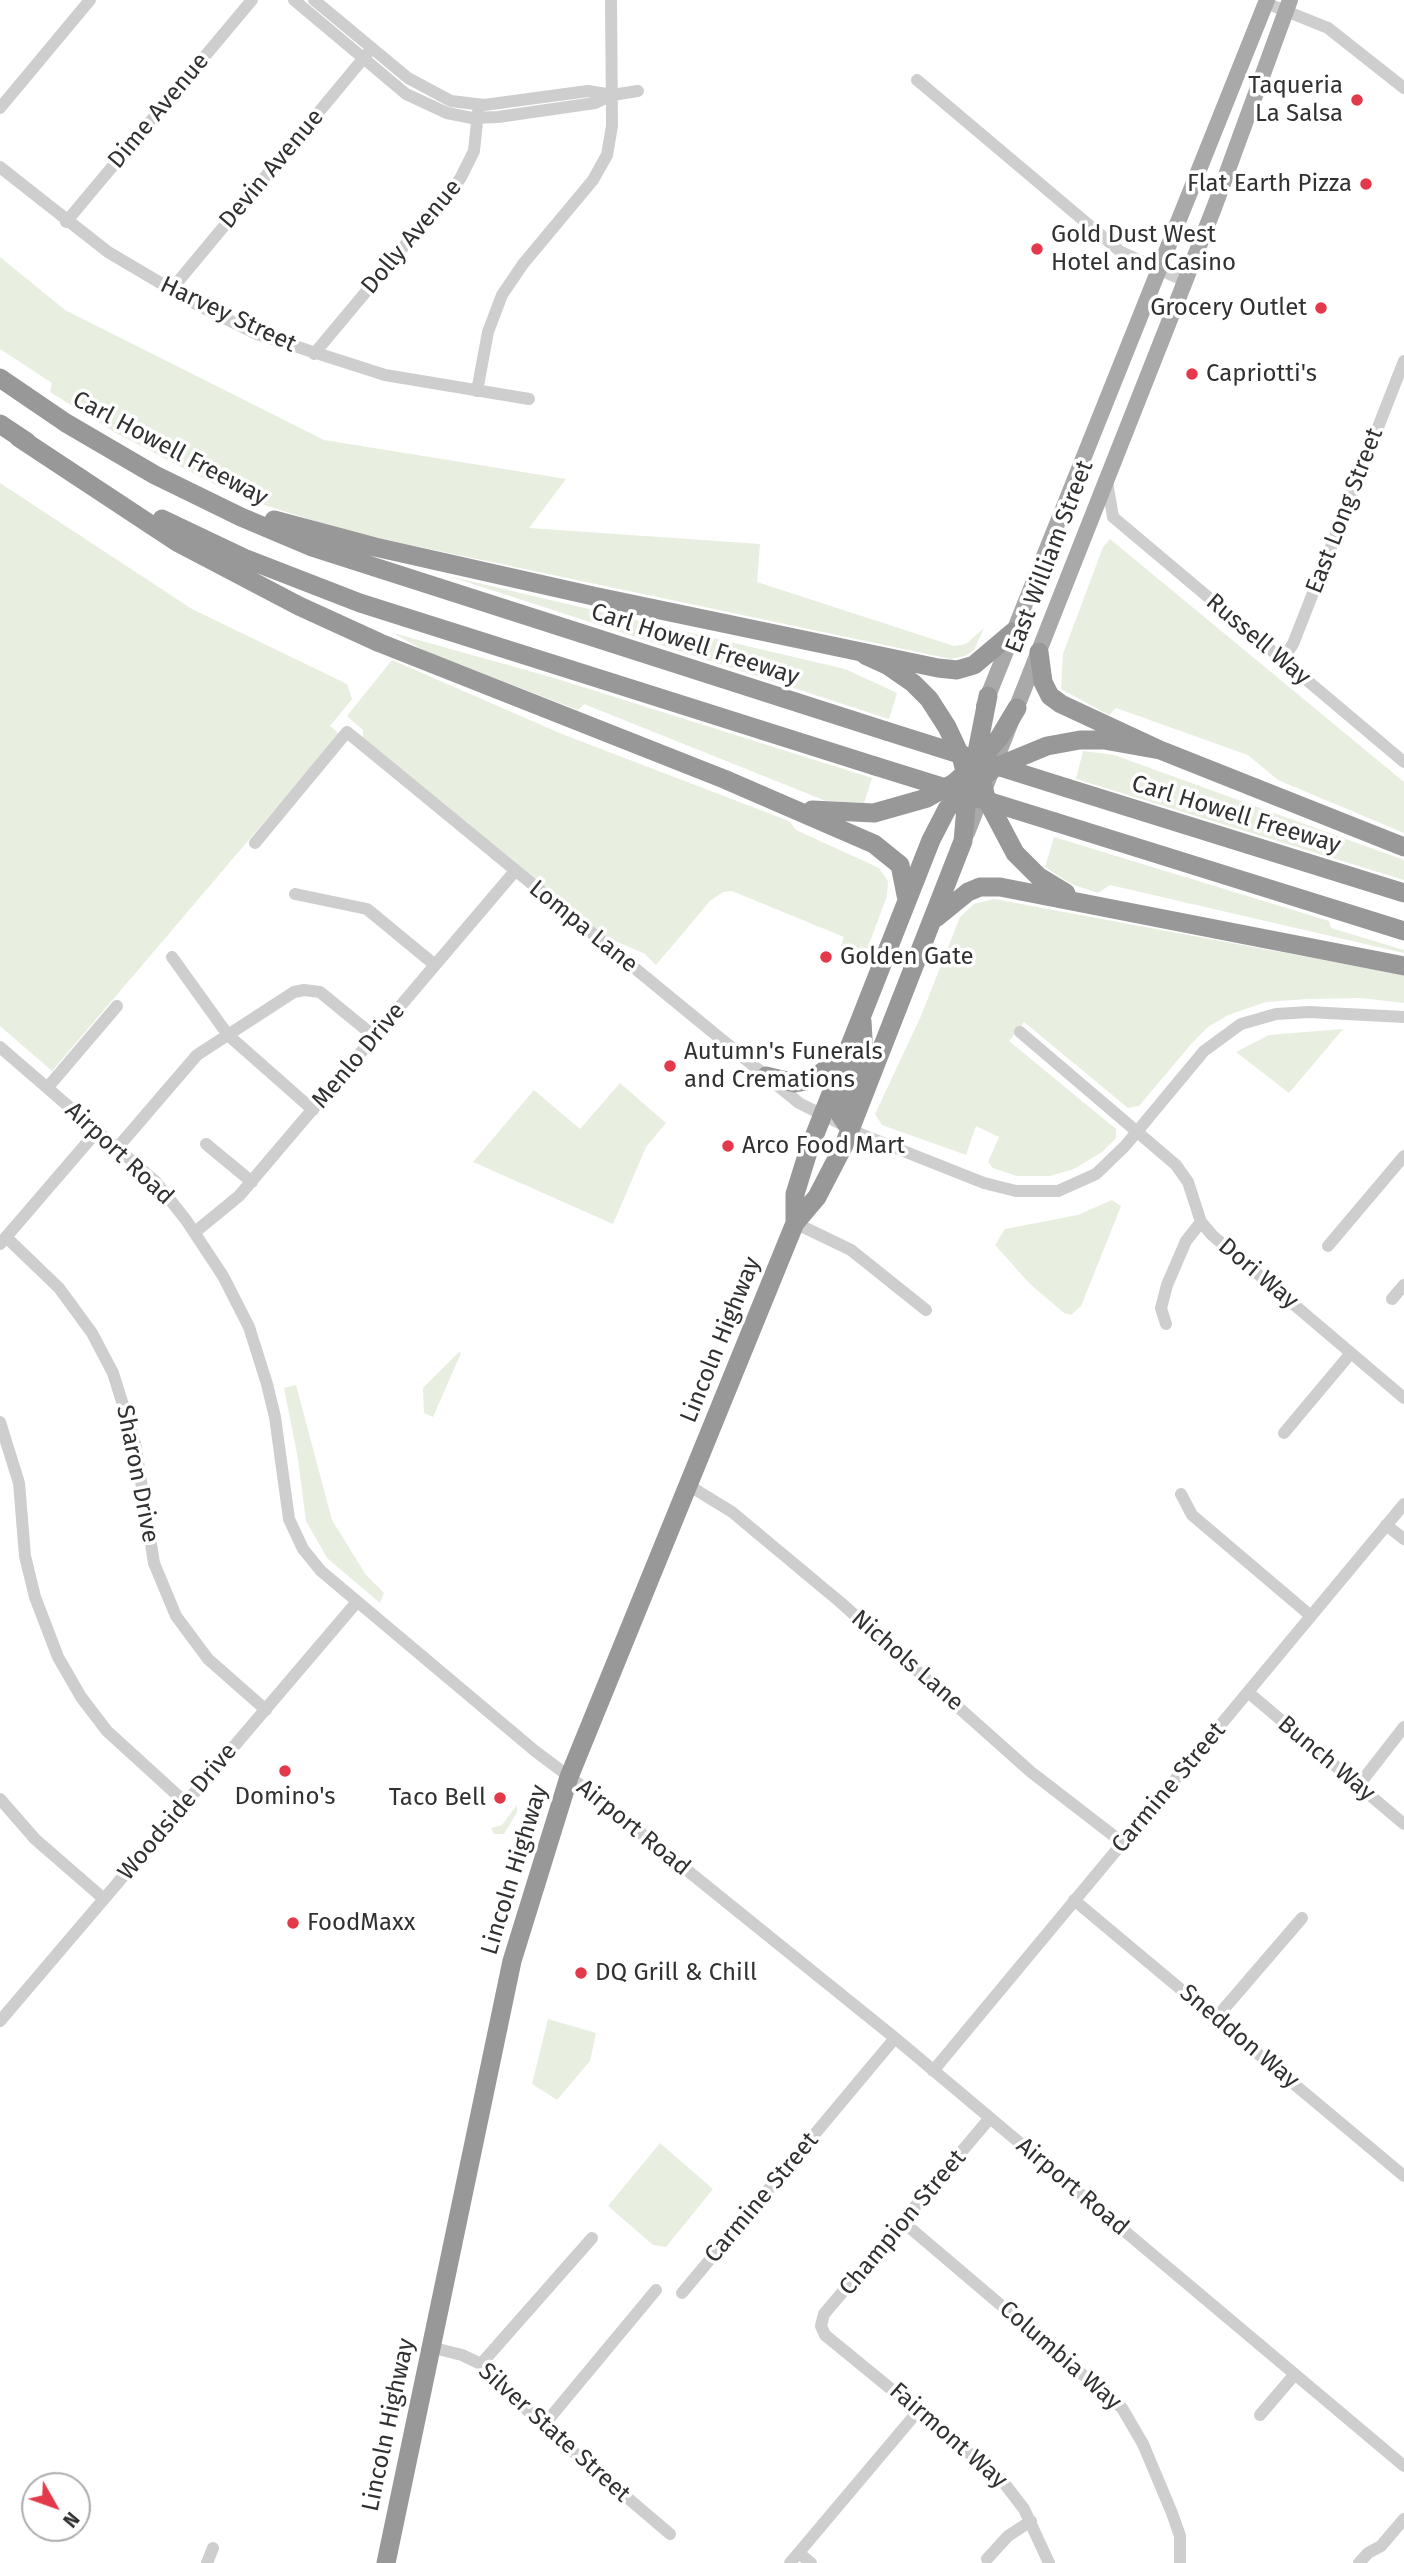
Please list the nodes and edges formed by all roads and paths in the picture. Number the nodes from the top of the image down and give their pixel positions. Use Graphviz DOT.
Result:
graph roads {
  1 [pos="90,0"];
  2 [pos="252,0"];
  3 [pos="294,0"];
  4 [pos="314,0"];
  5 [pos="611,0"];
  6 [pos="1267,1"];
  7 [pos="1288,5"];
  8 [pos="368,54"];
  9 [pos="917,80"];
  10 [pos="1404,88"];
  11 [pos="638,91"];
  12 [pos="612,95"];
  13 [pos="0,108"];
  14 [pos="478,111"];
  15 [pos="0,167"];
  16 [pos="66,222"];
  17 [pos="1159,271"];
  18 [pos="1185,281"];
  19 [pos="171,290"];
  20 [pos="314,354"];
  21 [pos="1404,361"];
  22 [pos="0,379"];
  23 [pos="477,391"];
  24 [pos="529,399"];
  25 [pos="0,424"];
  26 [pos="18,437"];
  27 [pos="1107,479"];
  28 [pos="182,489"];
  29 [pos="1113,517"];
  30 [pos="1086,533"];
  31 [pos="1013,632"];
  32 [pos="1039,652"];
  33 [pos="864,655"];
  34 [pos="1282,660"];
  35 [pos="988,696"];
  36 [pos="1017,708"];
  37 [pos="1160,750"];
  38 [pos="1404,762"];
  39 [pos="973,776"];
  40 [pos="791,807"];
  41 [pos="255,843"];
  42 [pos="1404,847"];
  43 [pos="515,872"];
  44 [pos="1404,893"];
  45 [pos="295,894"];
  46 [pos="907,900"];
  47 [pos="1104,905"];
  48 [pos="932,921"];
  49 [pos="1404,931"];
  50 [pos="172,957"];
  51 [pos="435,965"];
  52 [pos="1404,966"];
  53 [pos="117,1006"];
  54 [pos="862,1017"];
  55 [pos="1404,1017"];
  56 [pos="1020,1032"];
  57 [pos="228,1035"];
  58 [pos="375,1037"];
  59 [pos="0,1046"];
  60 [pos="847,1052"];
  61 [pos="766,1076"];
  62 [pos="48,1087"];
  63 [pos="313,1110"];
  64 [pos="822,1117"];
  65 [pos="98,1129"];
  66 [pos="850,1129"];
  67 [pos="1138,1131"];
  68 [pos="206,1144"];
  69 [pos="118,1147"];
  70 [pos="1404,1156"];
  71 [pos="252,1182"];
  72 [pos="1201,1222"];
  73 [pos="795,1223"];
  74 [pos="195,1232"];
  75 [pos="3,1240"];
  76 [pos="1328,1246"];
  77 [pos="1404,1285"];
  78 [pos="1392,1299"];
  79 [pos="926,1310"];
  80 [pos="1166,1324"];
  81 [pos="1351,1353"];
  82 [pos="1404,1398"];
  83 [pos="0,1422"];
  84 [pos="1284,1433"];
  85 [pos="688,1485"];
  86 [pos="1181,1494"];
  87 [pos="1404,1504"];
  88 [pos="1387,1525"];
  89 [pos="1404,1539"];
  90 [pos="356,1603"];
  91 [pos="1311,1616"];
  92 [pos="1249,1693"];
  93 [pos="266,1710"];
  94 [pos="1404,1727"];
  95 [pos="569,1777"];
  96 [pos="1358,1786"];
  97 [pos="0,1799"];
  98 [pos="186,1803"];
  99 [pos="12,1813"];
  100 [pos="0,1820"];
  101 [pos="1404,1824"];
  102 [pos="1123,1843"];
  103 [pos="104,1899"];
  104 [pos="1073,1900"];
  105 [pos="1302,1918"];
  106 [pos="1216,2018"];
  107 [pos="0,2021"];
  108 [pos="895,2038"];
  109 [pos="933,2071"];
  110 [pos="990,2118"];
  111 [pos="1404,2176"];
  112 [pos="904,2222"];
  113 [pos="592,2238"];
  114 [pos="656,2290"];
  115 [pos="682,2293"];
  116 [pos="822,2330"];
  117 [pos="430,2347"];
  118 [pos="481,2364"];
  119 [pos="1295,2374"];
  120 [pos="919,2410"];
  121 [pos="1260,2415"];
  122 [pos="543,2426"];
  123 [pos="1404,2466"];
  124 [pos="1404,2519"];
  125 [pos="1031,2521"];
  126 [pos="670,2534"];
  127 [pos="213,2548"];
  128 [pos="794,2558"];
  129 [pos="987,2559"];
  130 [pos="207,2563"];
  131 [pos="386,2563"];
  132 [pos="811,2563"];
  133 [pos="1049,2563"];
  134 [pos="1180,2563"];
  135 [pos="1359,2563"];
  1 -- 13 [label="street"];
  2 -- 16 [label="street, Dime Avenue"];
  3 -- 8 [label="street"];
  4 -- 8 [label="street"];
  5 -- 12 [label="street"];
  6 -- 7 [label="street"];
  6 -- 17 [label="main road, East William Street"];
  7 -- 10 [label="street"];
  7 -- 18 [label="main road, East William Street"];
  8 -- 14 [label="street"];
  8 -- 19 [label="street, Devin Avenue"];
  9 -- 17 [label="street"];
  11 -- 12 [label="street"];
  12 -- 14 [label="street"];
  12 -- 23 [label="street"];
  14 -- 20 [label="street, Dolly Avenue"];
  15 -- 16 [label="street, Harvey Street"];
  16 -- 19 [label="street, Harvey Street"];
  17 -- 18 [label="street"];
  17 -- 31 [label="main road, East William Street"];
  18 -- 27 [label="main road, East William Street"];
  19 -- 20 [label="street, Harvey Street"];
  20 -- 23 [label="street, Harvey Street"];
  21 -- 34 [label="street, East Long Street"];
  22 -- 28 [label="highway, Carl Howell Freeway"];
  23 -- 24 [label="street, Harvey Street"];
  25 -- 26 [label="highway"];
  26 -- 40 [label="highway"];
  26 -- 49 [label="highway, bridge"];
  27 -- 29 [label="street"];
  27 -- 30 [label="main road, East William Street"];
  28 -- 33 [label="highway"];
  28 -- 44 [label="highway, Carl Howell Freeway, bridge"];
  29 -- 30 [label="street"];
  29 -- 34 [label="street, Russell Way"];
  30 -- 32 [label="main road, East William Street"];
  31 -- 33 [label="highway"];
  31 -- 35 [label="main road, East William Street"];
  32 -- 36 [label="main road, East William Street"];
  32 -- 37 [label="highway"];
  33 -- 39 [label="highway"];
  34 -- 38 [label="street, Russell Way"];
  35 -- 39 [label="highway"];
  36 -- 39 [label="highway"];
  37 -- 39 [label="highway"];
  37 -- 42 [label="highway"];
  39 -- 40 [label="highway"];
  39 -- 46 [label="highway"];
  39 -- 47 [label="highway"];
  39 -- 48 [label="highway"];
  40 -- 46 [label="highway"];
  41 -- 43 [label="street, Lompa Lane"];
  43 -- 51 [label="street, Menlo Drive"];
  43 -- 61 [label="street, Lompa Lane"];
  45 -- 51 [label="street"];
  46 -- 54 [label="highway"];
  47 -- 48 [label="highway"];
  47 -- 52 [label="highway"];
  48 -- 66 [label="highway"];
  50 -- 57 [label="street"];
  51 -- 58 [label="street, Menlo Drive"];
  53 -- 62 [label="street"];
  54 -- 60 [label="highway"];
  54 -- 66 [label="highway"];
  55 -- 67 [label="street, Lompa Lane"];
  56 -- 67 [label="street, Dori Way"];
  57 -- 58 [label="street"];
  57 -- 63 [label="street"];
  57 -- 69 [label="street"];
  58 -- 63 [label="street, Menlo Drive"];
  59 -- 62 [label="street, Airport Road"];
  60 -- 61 [label="highway"];
  60 -- 64 [label="highway"];
  61 -- 64 [label="street, Lompa Lane"];
  62 -- 65 [label="street, Airport Road"];
  63 -- 71 [label="street, Menlo Drive"];
  64 -- 66 [label="street, Lompa Lane"];
  64 -- 73 [label="highway, Lincoln Highway"];
  65 -- 69 [label="street, Airport Road"];
  65 -- 75 [label="street"];
  66 -- 67 [label="street, Lompa Lane"];
  66 -- 73 [label="highway, Lincoln Highway"];
  67 -- 72 [label="street, Dori Way"];
  68 -- 71 [label="street"];
  69 -- 74 [label="street, Airport Road"];
  70 -- 76 [label="street"];
  71 -- 74 [label="street, Menlo Drive"];
  72 -- 80 [label="street"];
  72 -- 81 [label="street, Dori Way"];
  73 -- 79 [label="street"];
  73 -- 85 [label="highway, Lincoln Highway"];
  74 -- 90 [label="street, Airport Road"];
  75 -- 93 [label="street, Sharon Drive"];
  77 -- 78 [label="street"];
  81 -- 82 [label="street, Dori Way"];
  81 -- 84 [label="street"];
  83 -- 98 [label="street"];
  85 -- 95 [label="highway, Lincoln Highway"];
  85 -- 102 [label="street, Nichols Lane"];
  86 -- 91 [label="street"];
  87 -- 88 [label="street, Carmine Street"];
  88 -- 89 [label="street"];
  88 -- 91 [label="street, Carmine Street"];
  90 -- 93 [label="street, Woodside Drive"];
  90 -- 95 [label="street, Airport Road"];
  91 -- 92 [label="street, Carmine Street"];
  92 -- 96 [label="street, Bunch Way"];
  92 -- 102 [label="street, Carmine Street"];
  93 -- 98 [label="street, Woodside Drive"];
  94 -- 96 [label="street"];
  95 -- 108 [label="street, Airport Road"];
  95 -- 117 [label="highway, Lincoln Highway"];
  96 -- 101 [label="street, Bunch Way"];
  97 -- 99 [label="street"];
  98 -- 103 [label="street, Woodside Drive"];
  99 -- 100 [label="street"];
  99 -- 103 [label="street"];
  102 -- 104 [label="street, Carmine Street"];
  103 -- 107 [label="street, Woodside Drive"];
  104 -- 106 [label="street, Sneddon Way"];
  104 -- 109 [label="street, Carmine Street"];
  105 -- 106 [label="street"];
  106 -- 111 [label="street, Sneddon Way"];
  108 -- 109 [label="street, Airport Road"];
  108 -- 115 [label="street, Carmine Street"];
  109 -- 110 [label="street, Airport Road"];
  110 -- 112 [label="street, Champion Street"];
  110 -- 119 [label="street, Airport Road"];
  112 -- 116 [label="street, Champion Street"];
  112 -- 134 [label="street, Columbia Way"];
  113 -- 118 [label="street"];
  114 -- 122 [label="street"];
  116 -- 120 [label="street, Fairmont Way"];
  117 -- 118 [label="street, Silver State Street"];
  117 -- 131 [label="highway, Lincoln Highway"];
  118 -- 122 [label="street, Silver State Street"];
  119 -- 121 [label="street"];
  119 -- 123 [label="street, Airport Road"];
  120 -- 125 [label="street, Fairmont Way"];
  120 -- 128 [label="street"];
  122 -- 126 [label="street, Silver State Street"];
  124 -- 135 [label="street"];
  125 -- 129 [label="street"];
  125 -- 133 [label="street, Fairmont Way"];
  127 -- 130 [label="street"];
  128 -- 132 [label="street"];
}
